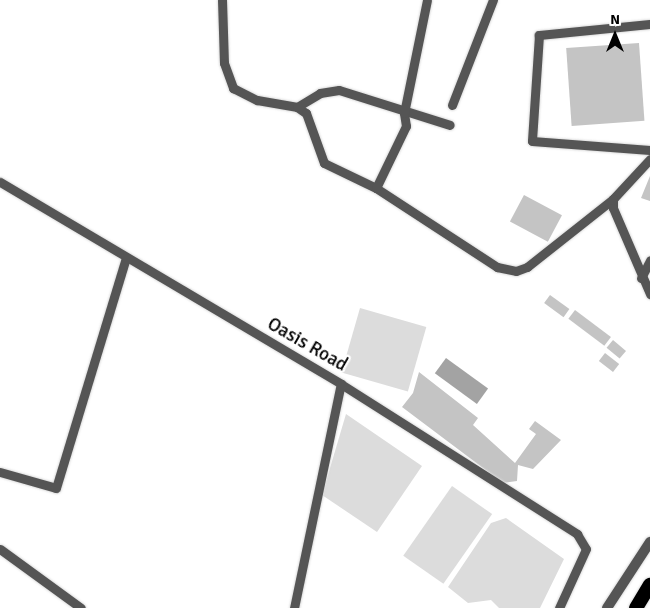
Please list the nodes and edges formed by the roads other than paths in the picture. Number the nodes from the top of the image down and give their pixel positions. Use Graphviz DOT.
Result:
graph roads {
  1 [pos="222,0"];
  2 [pos="428,0"];
  3 [pos="493,0"];
  4 [pos="650,24"];
  5 [pos="452,105"];
  6 [pos="297,107"];
  7 [pos="404,113"];
  8 [pos="450,125"];
  9 [pos="650,150"];
  10 [pos="650,159"];
  11 [pos="0,182"];
  12 [pos="376,188"];
  13 [pos="613,199"];
  14 [pos="126,257"];
  15 [pos="650,260"];
  16 [pos="641,278"];
  17 [pos="650,294"];
  18 [pos="341,384"];
  19 [pos="0,472"];
  20 [pos="650,542"];
  21 [pos="0,548"];
  22 [pos="650,585"];
  23 [pos="81,608"];
  24 [pos="294,608"];
  25 [pos="559,608"];
  26 [pos="607,608"];
  27 [pos="636,608"];
  1 -- 6 [label="lane"];
  2 -- 7 [label="lane"];
  3 -- 5 [label="lane"];
  4 -- 9 [label="lane"];
  6 -- 7 [label="lane"];
  6 -- 12 [label="lane"];
  7 -- 8 [label="lane"];
  7 -- 12 [label="lane"];
  10 -- 13 [label="lane"];
  11 -- 14 [label="lane, Oasis Road"];
  12 -- 13 [label="lane"];
  13 -- 16 [label="lane"];
  14 -- 18 [label="lane, Oasis Road"];
  14 -- 19 [label="lane"];
  15 -- 16 [label="lane"];
  16 -- 17 [label="lane"];
  18 -- 24 [label="lane"];
  18 -- 25 [label="lane, Oasis Road"];
  20 -- 26 [label="street"];
  21 -- 23 [label="lane"];
  22 -- 27 [label="highway"];
}
